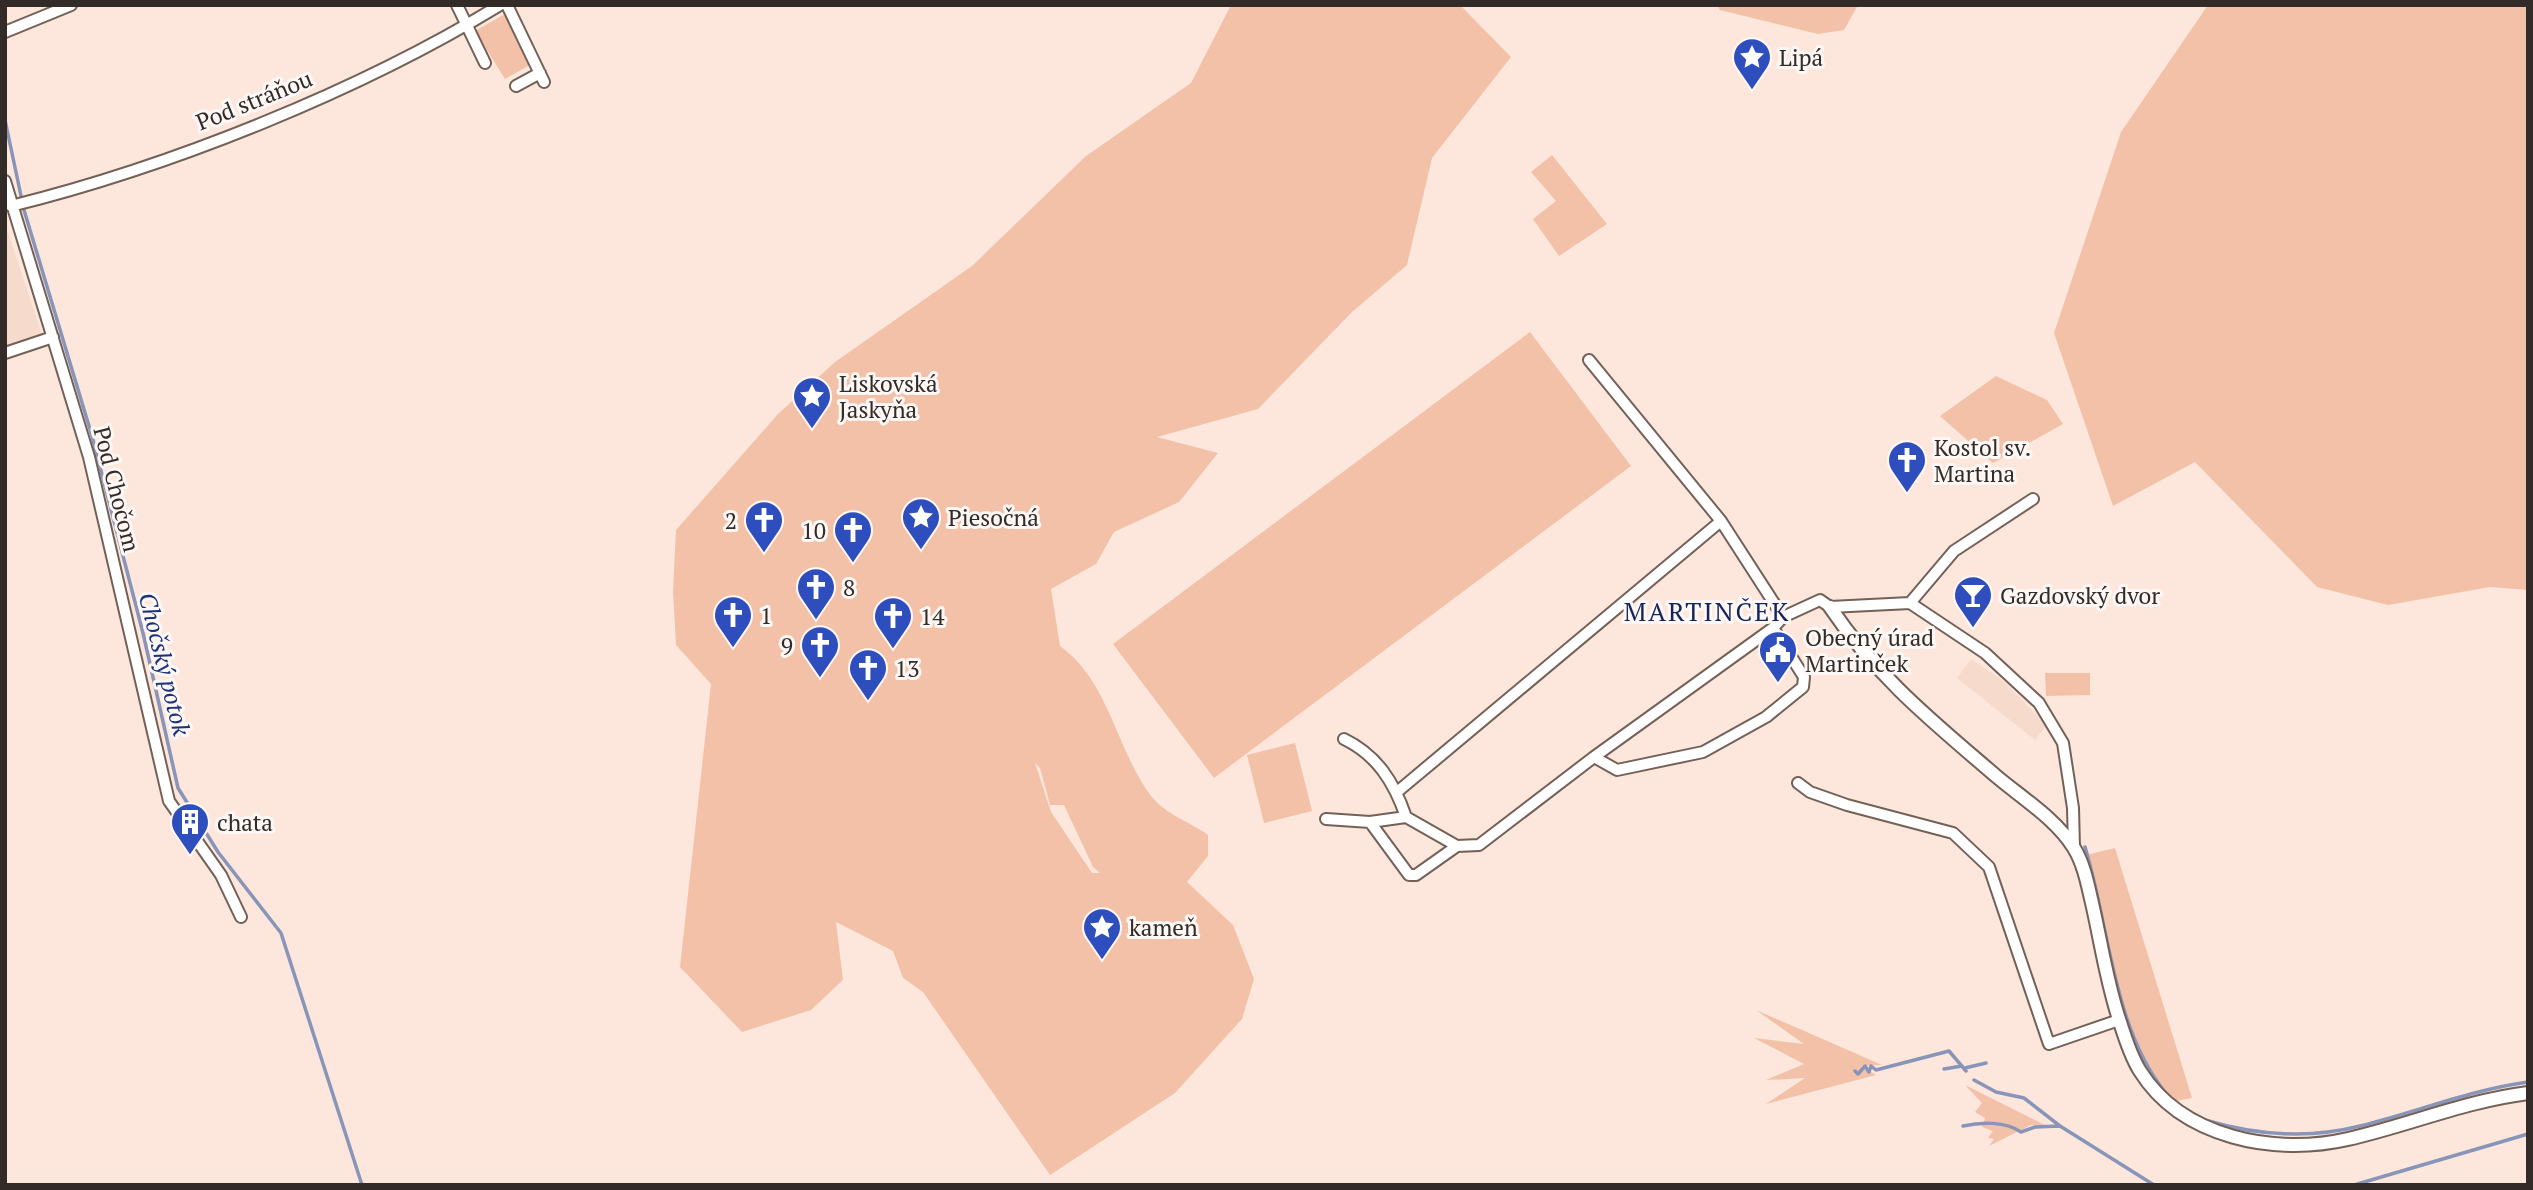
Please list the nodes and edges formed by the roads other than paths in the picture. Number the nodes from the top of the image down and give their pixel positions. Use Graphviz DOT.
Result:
graph roads {
  1 [pos="71,5"];
  2 [pos="457,5"];
  3 [pos="500,5"];
  4 [pos="506,5"];
  5 [pos="466,26"];
  6 [pos="5,32"];
  7 [pos="485,63"];
  8 [pos="516,86"];
  9 [pos="5,181"];
  10 [pos="18,204"];
  11 [pos="54,337"];
  12 [pos="5,353"];
  13 [pos="1589,360"];
  14 [pos="2032,499"];
  15 [pos="1721,522"];
  16 [pos="1910,604"];
  17 [pos="1830,607"];
  18 [pos="1783,617"];
  19 [pos="1773,628"];
  20 [pos="1344,739"];
  21 [pos="1594,757"];
  22 [pos="1798,783"];
  23 [pos="1397,792"];
  24 [pos="1406,817"];
  25 [pos="1326,819"];
  26 [pos="1370,822"];
  27 [pos="1457,846"];
  28 [pos="2074,848"];
  29 [pos="241,917"];
  30 [pos="2119,1020"];
  31 [pos="2528,1093"];
  1 -- 6 [label="street"];
  2 -- 5 [label="street"];
  3 -- 5 [label="street, Pod stráňou"];
  4 -- 8 [label="street"];
  5 -- 7 [label="street"];
  5 -- 10 [label="street, Pod stráňou"];
  9 -- 10 [label="street, Pod Chočom"];
  10 -- 11 [label="street, Pod Chočom"];
  11 -- 12 [label="street"];
  11 -- 29 [label="street, Pod Chočom"];
  13 -- 15 [label="street"];
  14 -- 16 [label="street"];
  15 -- 18 [label="street"];
  15 -- 23 [label="street"];
  16 -- 17 [label="street"];
  16 -- 28 [label="street"];
  17 -- 18 [label="street"];
  17 -- 28 [label="street"];
  18 -- 19 [label="street"];
  19 -- 21 [label="street"];
  19 -- 21 [label="street"];
  20 -- 23 [label="street"];
  21 -- 27 [label="street"];
  22 -- 30 [label="street"];
  23 -- 24 [label="street"];
  24 -- 26 [label="street"];
  24 -- 27 [label="street"];
  25 -- 26 [label="street"];
  26 -- 27 [label="street"];
  28 -- 30 [label="street"];
  30 -- 31 [label="street"];
}
